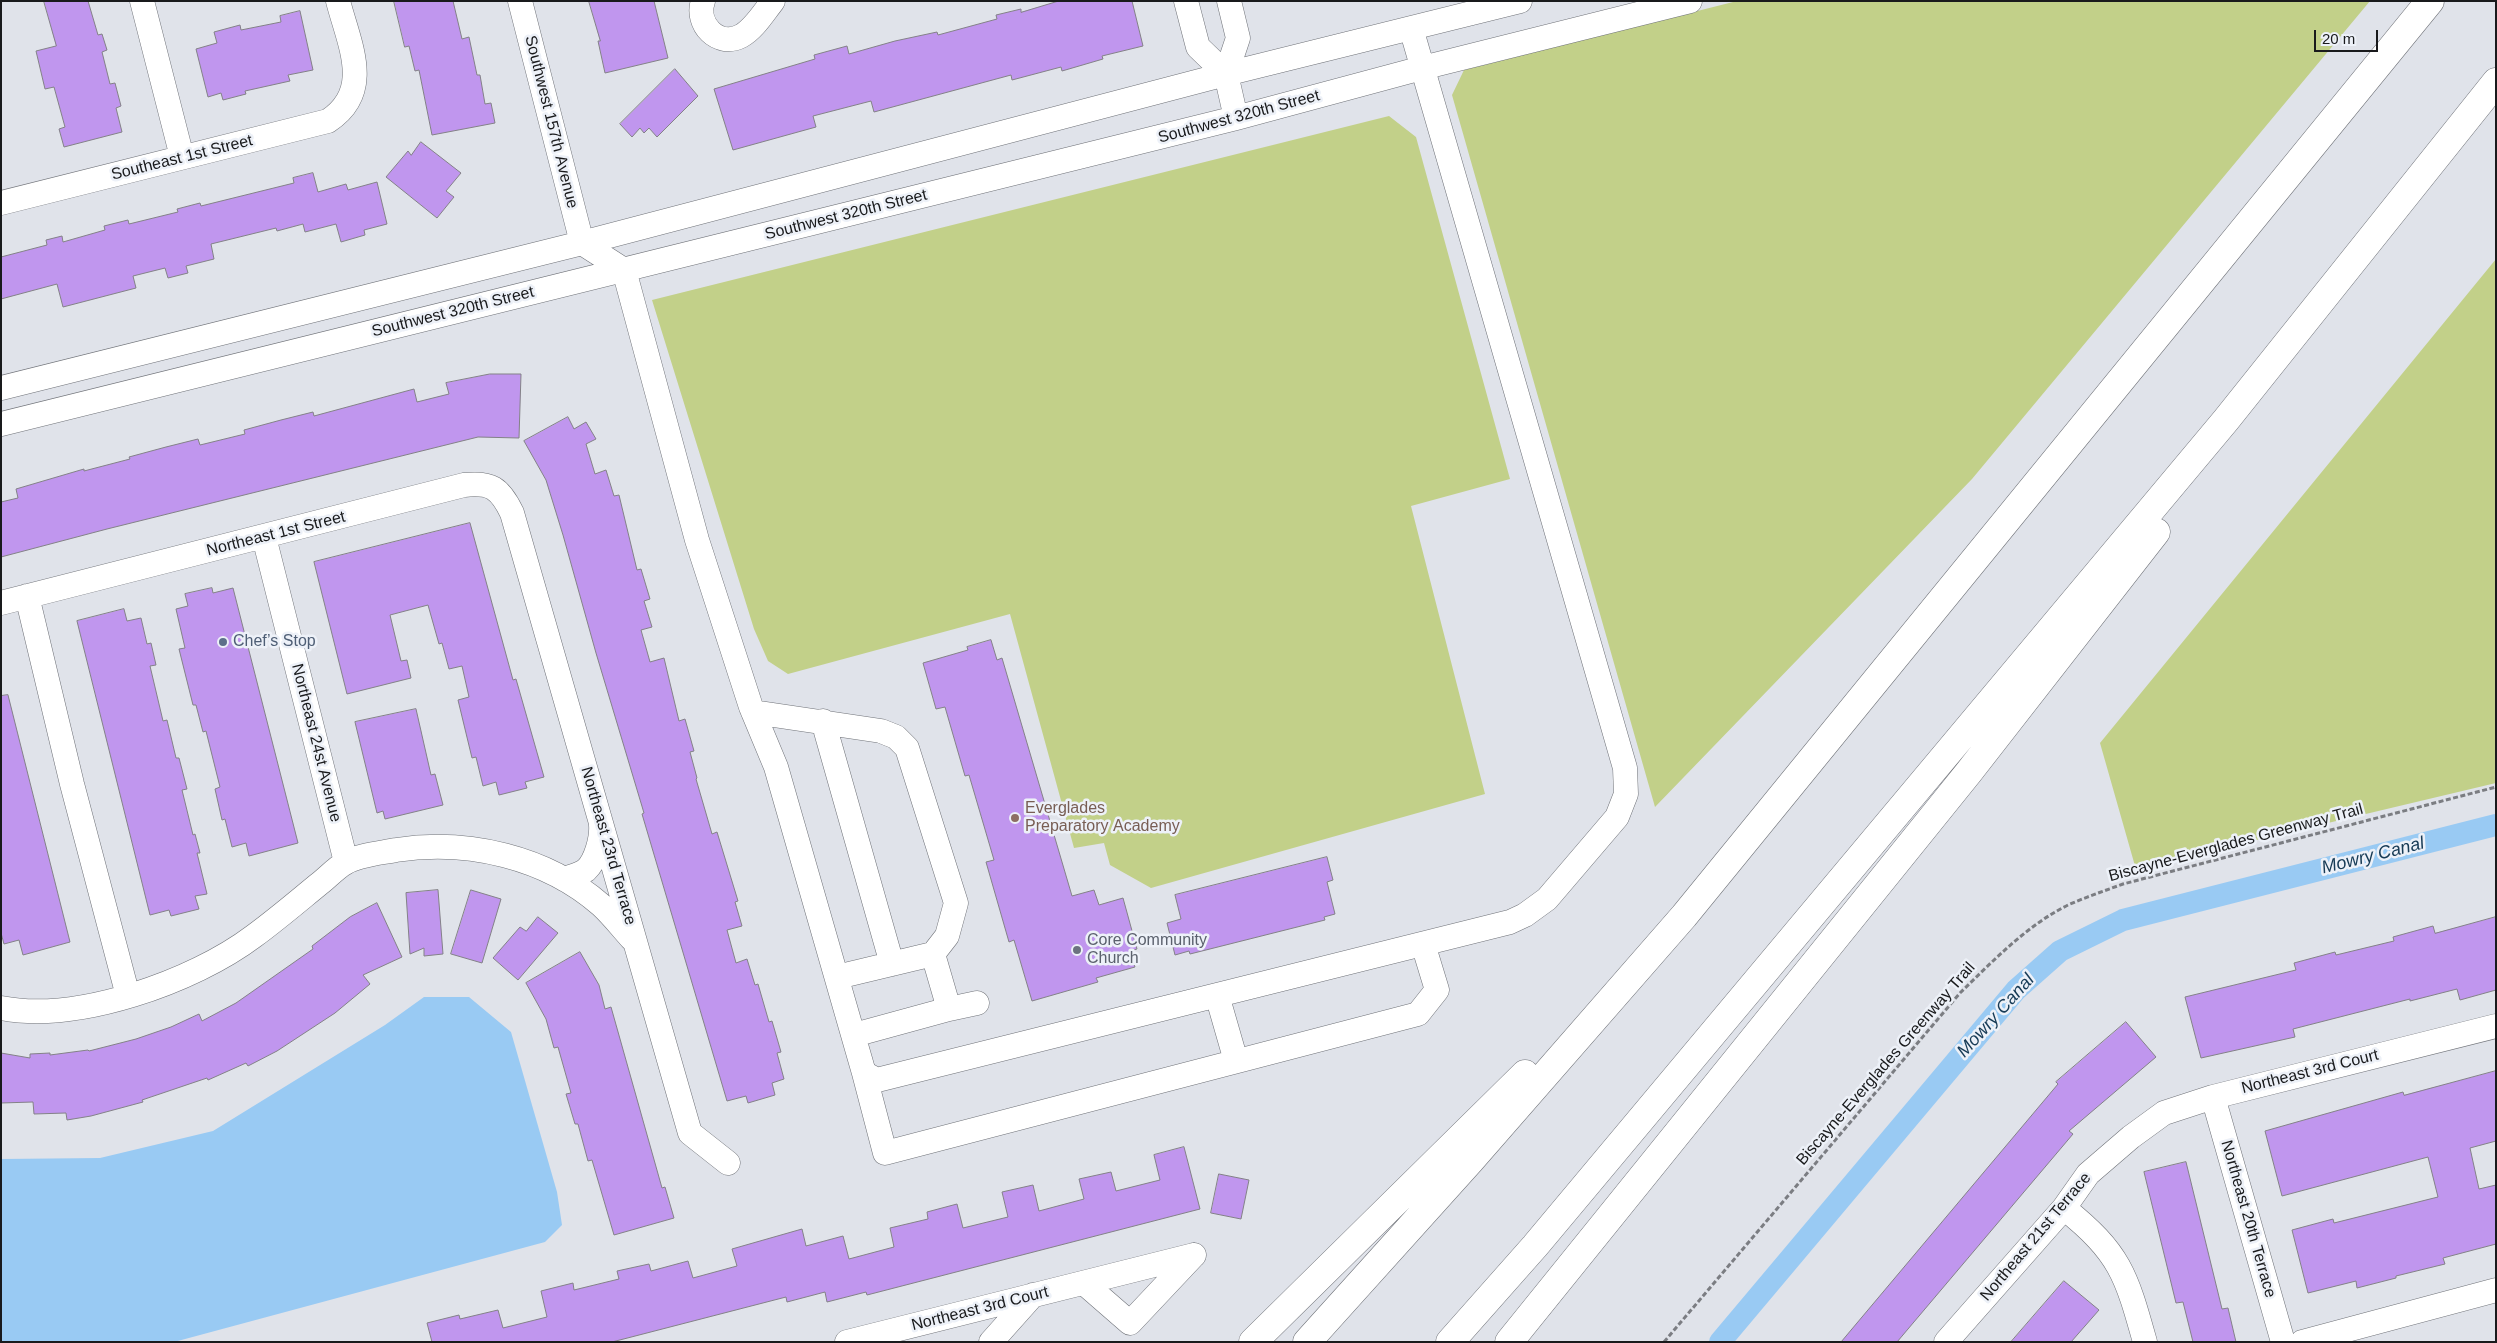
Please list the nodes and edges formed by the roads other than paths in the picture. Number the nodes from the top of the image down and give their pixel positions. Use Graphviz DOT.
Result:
graph roads {
  1 [pos="142,1"];
  2 [pos="338,1"];
  3 [pos="520,1"];
  4 [pos="704,1"];
  5 [pos="773,1"];
  6 [pos="1186,1"];
  7 [pos="1229,1"];
  8 [pos="1520,1"];
  9 [pos="1690,1"];
  10 [pos="2430,1"];
  11 [pos="1411,28"];
  12 [pos="1422,68"];
  13 [pos="1226,74"];
  14 [pos="2496,82"];
  15 [pos="1236,118"];
  16 [pos="182,158"];
  17 [pos="1,203"];
  18 [pos="582,243"];
  19 [pos="624,270"];
  20 [pos="1,388"];
  21 [pos="2226,420"];
  22 [pos="1,424"];
  23 [pos="512,513"];
  24 [pos="264,537"];
  25 [pos="27,596"];
  26 [pos="1,603"];
  27 [pos="754,712"];
  28 [pos="823,721"];
  29 [pos="600,819"];
  30 [pos="346,862"];
  31 [pos="564,879"];
  32 [pos="1684,916"];
  33 [pos="636,943"];
  34 [pos="1423,944"];
  35 [pos="933,954"];
  36 [pos="892,964"];
  37 [pos="837,977"];
  38 [pos="1217,995"];
  39 [pos="128,996"];
  40 [pos="977,1003"];
  41 [pos="1,1008"];
  42 [pos="949,1009"];
  43 [pos="2496,1026"];
  44 [pos="854,1035"];
  45 [pos="1236,1061"];
  46 [pos="864,1073"];
  47 [pos="2213,1097"];
  48 [pos="2132,1137"];
  49 [pos="728,1163"];
  50 [pos="2064,1208"];
  51 [pos="1084,1283"];
  52 [pos="2496,1290"];
  53 [pos="1033,1295"];
  54 [pos="909,1335"];
  55 [pos="847,1342"];
  56 [pos="991,1342"];
  57 [pos="1253,1342"];
  58 [pos="1307,1342"];
  59 [pos="1450,1342"];
  60 [pos="1509,1342"];
  61 [pos="1946,1342"];
  62 [pos="2145,1342"];
  63 [pos="2283,1342"];
  64 [pos="2302,1342"];
  1 -- 16 [label="street"];
  2 -- 16 [label="street, Southeast 1st Street"];
  3 -- 18 [label="street, Southwest 157th Avenue"];
  4 -- 5 [label="street"];
  6 -- 13 [label="street"];
  7 -- 13 [label="street"];
  8 -- 11 [label="street"];
  9 -- 12 [label="street, Southwest 320th Street"];
  10 -- 32 [label="highway"];
  11 -- 12 [label="street"];
  11 -- 13 [label="street"];
  12 -- 15 [label="street, Southwest 320th Street"];
  12 -- 34 [label="street"];
  13 -- 15 [label="street"];
  13 -- 18 [label="street"];
  14 -- 21 [label="highway"];
  15 -- 19 [label="street, Southwest 320th Street"];
  16 -- 17 [label="street, Southeast 1st Street"];
  18 -- 19 [label="street"];
  18 -- 20 [label="street"];
  19 -- 22 [label="street, Southwest 320th Street"];
  19 -- 27 [label="street"];
  21 -- 59 [label="highway"];
  21 -- 60 [label="highway"];
  23 -- 24 [label="street, Northeast 1st Street"];
  23 -- 29 [label="street, Northeast 23rd Terrace"];
  24 -- 25 [label="street, Northeast 1st Street"];
  24 -- 30 [label="street, Northeast 24st Avenue"];
  25 -- 26 [label="street, Northeast 1st Street"];
  25 -- 39 [label="street"];
  27 -- 28 [label="street"];
  27 -- 37 [label="street"];
  28 -- 35 [label="street"];
  28 -- 36 [label="street"];
  29 -- 31 [label="street"];
  29 -- 33 [label="street, Northeast 23rd Terrace"];
  30 -- 31 [label="street"];
  30 -- 39 [label="street"];
  31 -- 33 [label="street"];
  32 -- 57 [label="highway"];
  32 -- 58 [label="highway"];
  33 -- 49 [label="street, Northeast 23rd Terrace"];
  34 -- 38 [label="street"];
  34 -- 45 [label="street"];
  35 -- 36 [label="street"];
  35 -- 42 [label="street"];
  36 -- 37 [label="street"];
  37 -- 44 [label="street"];
  38 -- 45 [label="street"];
  38 -- 46 [label="street"];
  39 -- 41 [label="street"];
  40 -- 42 [label="street"];
  42 -- 44 [label="street"];
  43 -- 47 [label="street, Northeast 3rd Court"];
  44 -- 46 [label="street"];
  45 -- 46 [label="street"];
  47 -- 48 [label="street, Northeast 3rd Court"];
  47 -- 63 [label="street, Northeast 20th Terrace"];
  48 -- 50 [label="street, Northeast 21st Terrace"];
  50 -- 61 [label="street, Northeast 21st Terrace"];
  50 -- 62 [label="street"];
  51 -- 53 [label="street, Northeast 3rd Court"];
  52 -- 64 [label="street"];
  53 -- 54 [label="street, Northeast 3rd Court"];
  53 -- 56 [label="street"];
  54 -- 55 [label="street, Northeast 3rd Court"];
}
